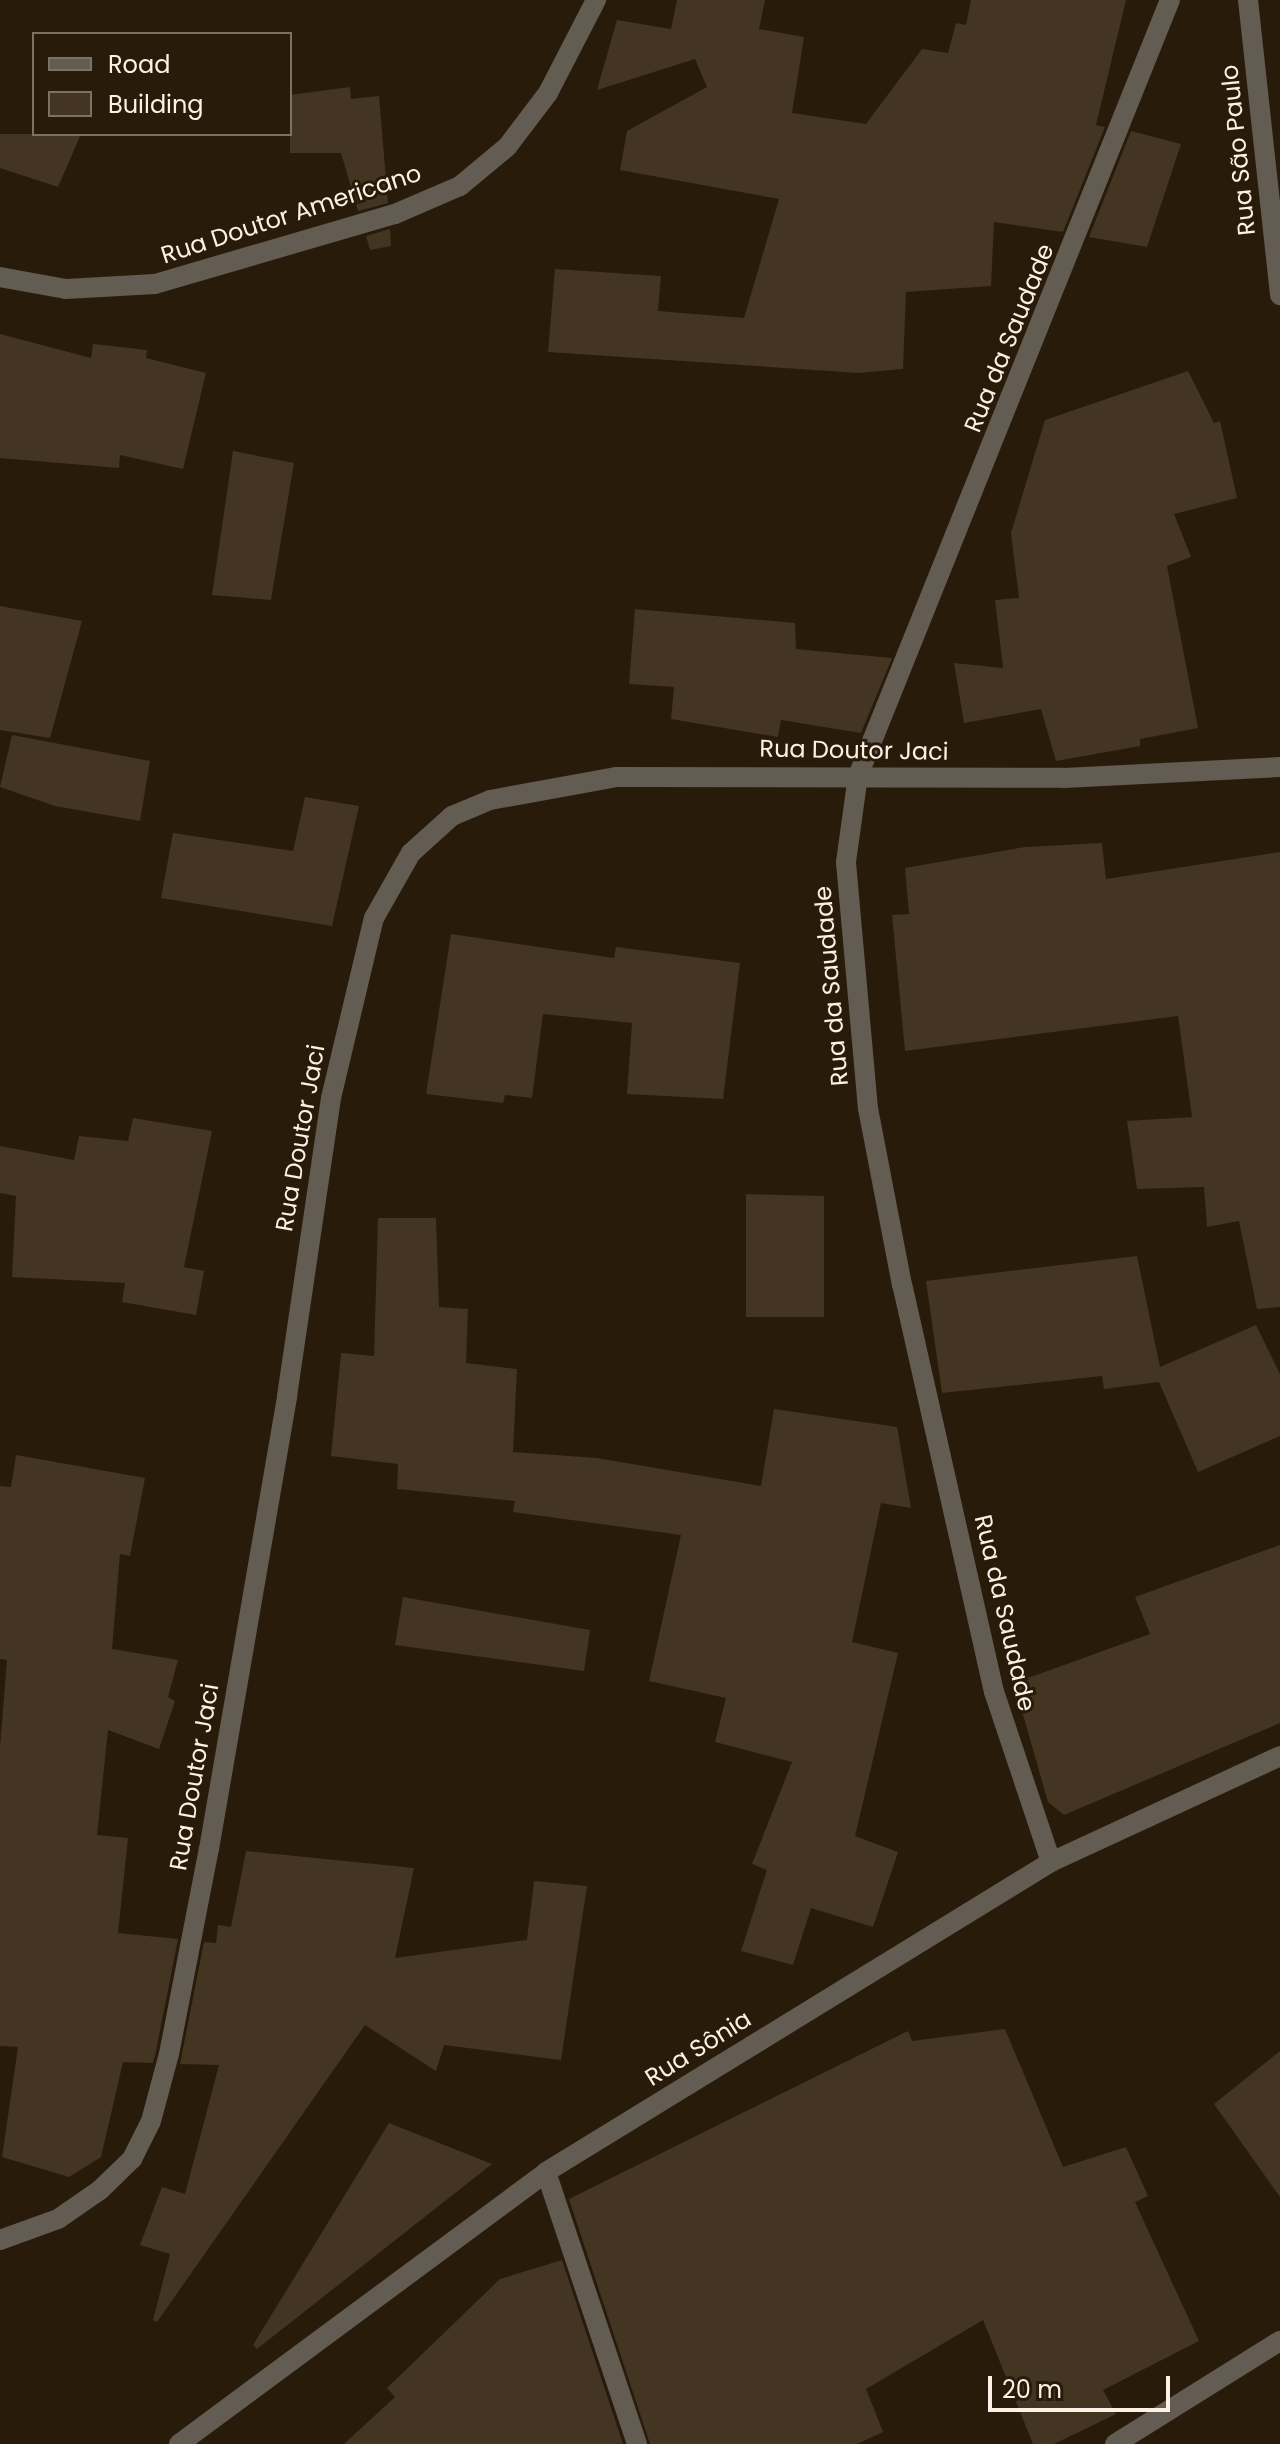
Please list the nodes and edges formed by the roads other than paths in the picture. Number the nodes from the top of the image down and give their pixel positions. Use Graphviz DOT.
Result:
graph roads {
  1 [pos="596,0"];
  2 [pos="1170,0"];
  3 [pos="1248,0"];
  4 [pos="0,277"];
  5 [pos="1280,295"];
  6 [pos="1280,767"];
  7 [pos="858,776"];
  8 [pos="1280,1756"];
  9 [pos="1051,1862"];
  10 [pos="546,2172"];
  11 [pos="0,2240"];
  12 [pos="1280,2341"];
  13 [pos="179,2444"];
  14 [pos="637,2444"];
  15 [pos="1115,2444"];
  1 -- 4 [label="street, Rua Doutor Americano"];
  2 -- 7 [label="street, Rua da Saudade"];
  3 -- 5 [label="street, Rua São Paulo"];
  6 -- 7 [label="street, Rua Doutor Jaci"];
  7 -- 9 [label="street, Rua da Saudade"];
  7 -- 11 [label="street, Rua Doutor Jaci"];
  8 -- 9 [label="street, Rua Sônia"];
  9 -- 10 [label="street, Rua Sônia"];
  10 -- 13 [label="street, Rua Sônia"];
  10 -- 14 [label="street"];
  12 -- 15 [label="street"];
}
